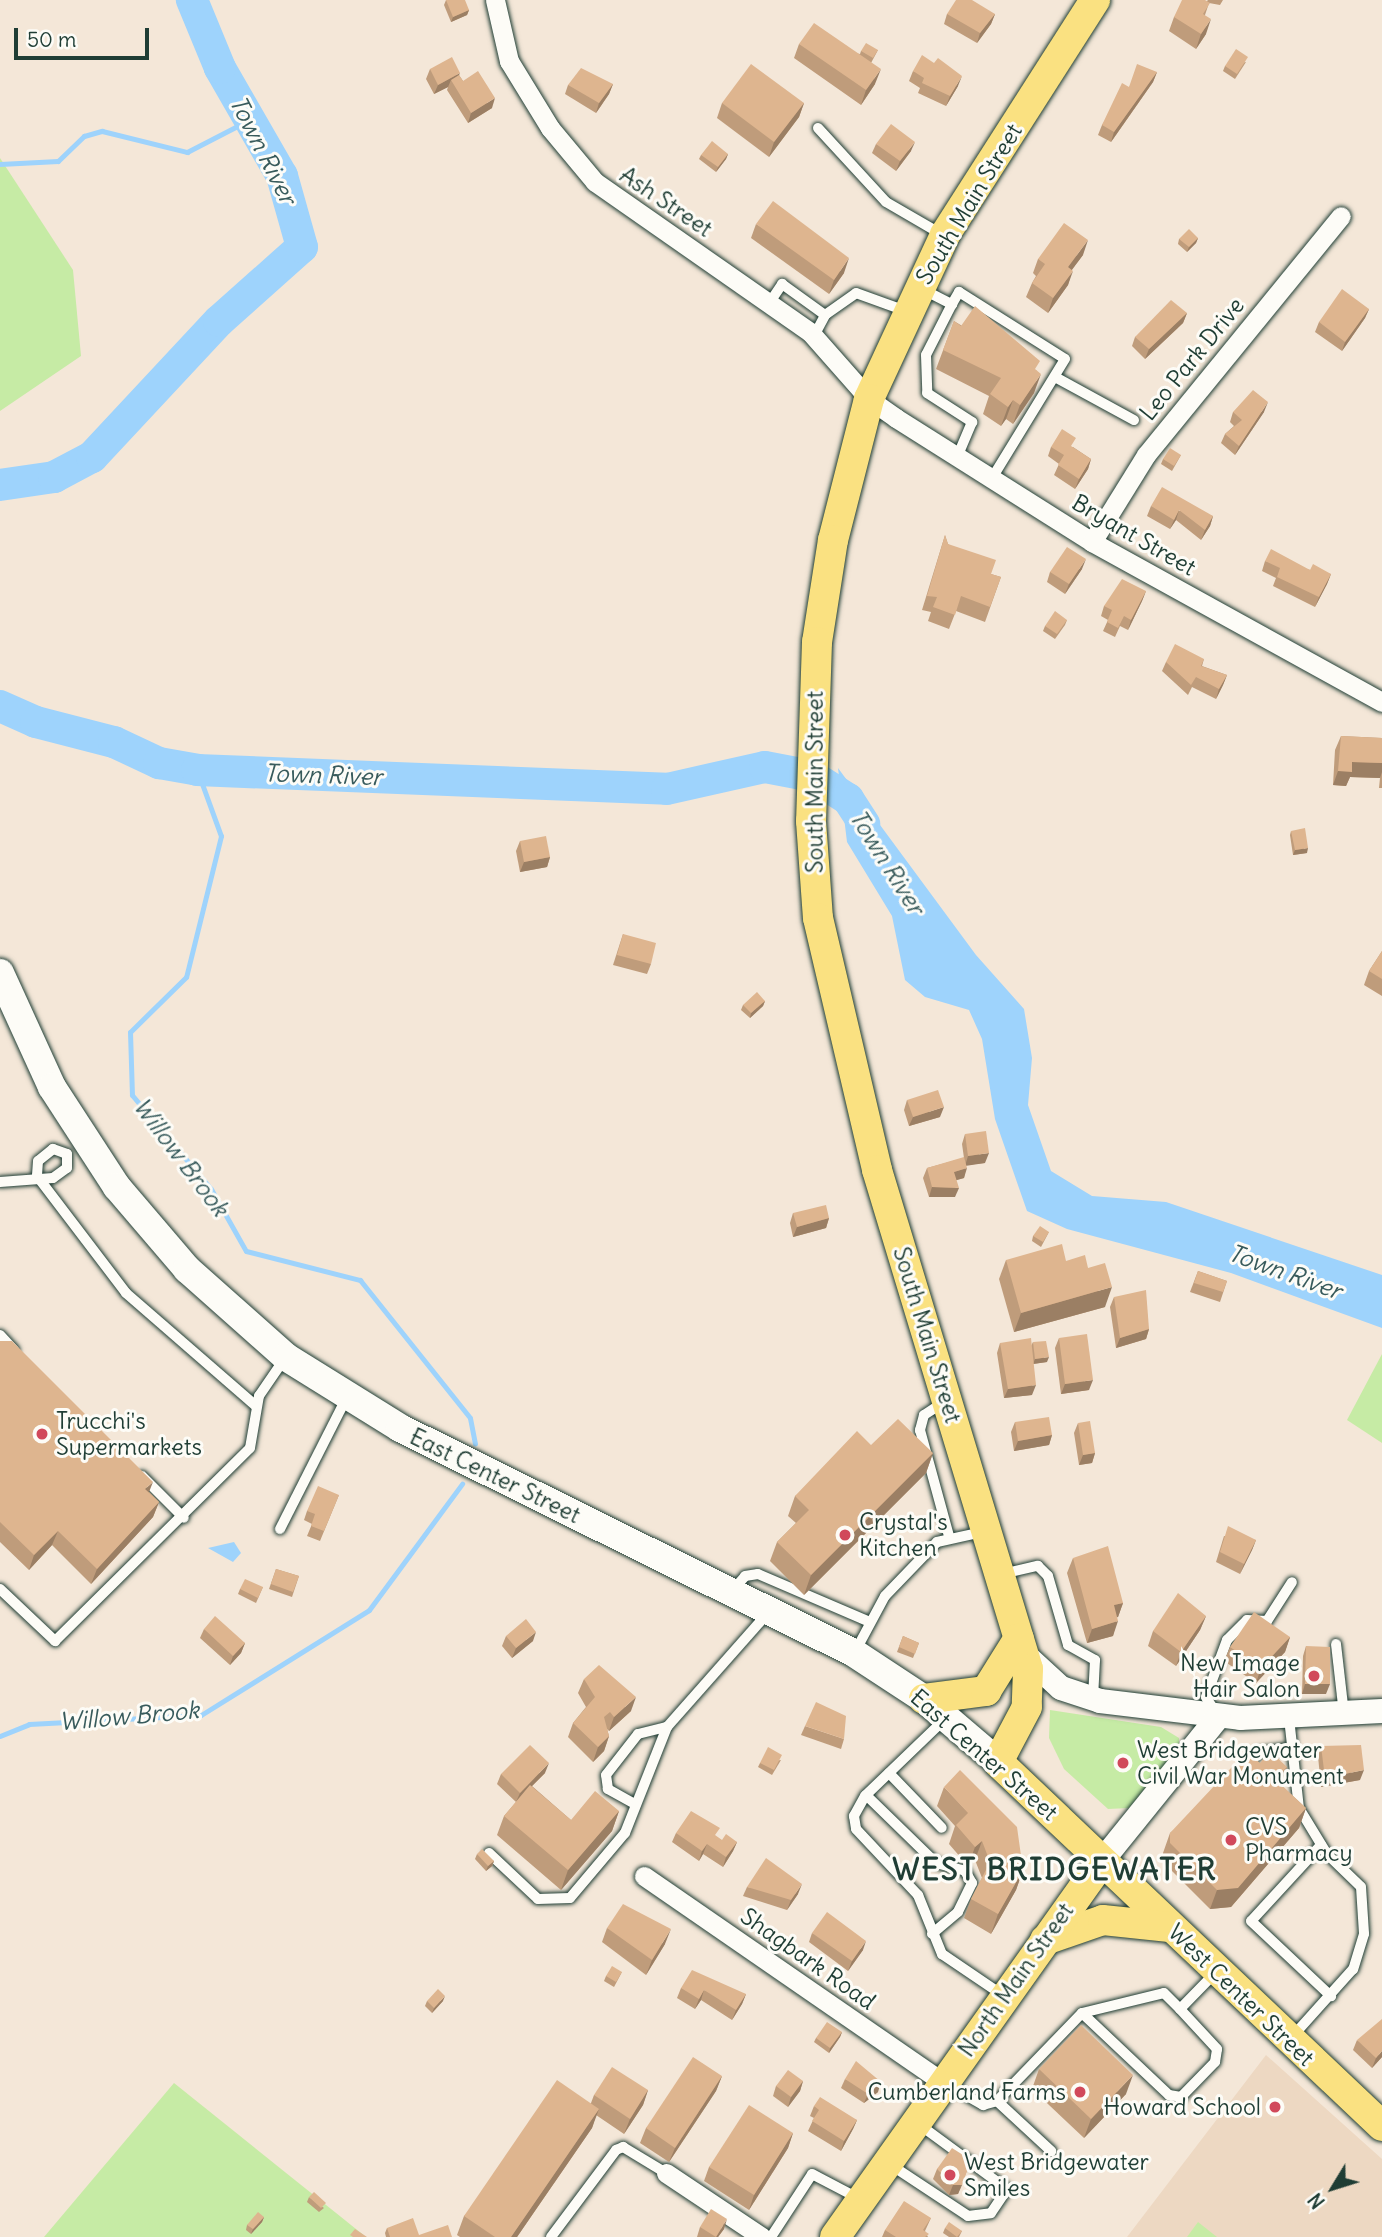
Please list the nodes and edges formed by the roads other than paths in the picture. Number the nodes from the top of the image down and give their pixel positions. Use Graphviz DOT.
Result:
graph roads {
  1 [pos="495,0"];
  2 [pos="1095,0"];
  3 [pos="818,128"];
  4 [pos="1341,216"];
  5 [pos="945,235"];
  6 [pos="913,300"];
  7 [pos="770,302"];
  8 [pos="953,304"];
  9 [pos="825,315"];
  10 [pos="814,336"];
  11 [pos="1055,377"];
  12 [pos="869,399"];
  13 [pos="1134,420"];
  14 [pos="957,457"];
  15 [pos="992,478"];
  16 [pos="1092,542"];
  17 [pos="1382,702"];
  18 [pos="0,974"];
  19 [pos="76,1147"];
  20 [pos="37,1176"];
  21 [pos="0,1182"];
  22 [pos="0,1335"];
  23 [pos="286,1357"];
  24 [pos="24,1360"];
  25 [pos="346,1398"];
  26 [pos="947,1401"];
  27 [pos="256,1406"];
  28 [pos="135,1469"];
  29 [pos="184,1518"];
  30 [pos="280,1529"];
  31 [pos="987,1532"];
  32 [pos="949,1536"];
  33 [pos="1000,1575"];
  34 [pos="1292,1582"];
  35 [pos="0,1589"];
  36 [pos="731,1592"];
  37 [pos="769,1611"];
  38 [pos="870,1622"];
  39 [pos="1336,1644"];
  40 [pos="1021,1646"];
  41 [pos="854,1653"];
  42 [pos="1087,1697"];
  43 [pos="936,1708"];
  44 [pos="1382,1711"];
  45 [pos="1344,1714"];
  46 [pos="1218,1717"];
  47 [pos="1289,1718"];
  48 [pos="667,1727"];
  49 [pos="1290,1748"];
  50 [pos="998,1762"];
  51 [pos="889,1773"];
  52 [pos="1257,1777"];
  53 [pos="866,1795"];
  54 [pos="1282,1800"];
  55 [pos="633,1803"];
  56 [pos="1299,1808"];
  57 [pos="942,1828"];
  58 [pos="1321,1845"];
  59 [pos="489,1853"];
  60 [pos="1102,1861"];
  61 [pos="644,1876"];
  62 [pos="1170,1927"];
  63 [pos="932,1934"];
  64 [pos="1044,1940"];
  65 [pos="1216,1972"];
  66 [pos="1004,1996"];
  67 [pos="1331,1996"];
  68 [pos="1180,2008"];
  69 [pos="1082,2013"];
  70 [pos="1288,2041"];
  71 [pos="944,2083"];
  72 [pos="997,2101"];
  73 [pos="917,2123"];
  74 [pos="1382,2126"];
  75 [pos="1051,2151"];
  76 [pos="888,2163"];
  77 [pos="666,2173"];
  78 [pos="861,2201"];
  79 [pos="551,2237"];
  80 [pos="762,2237"];
  81 [pos="771,2237"];
  82 [pos="835,2237"];
  1 -- 7 [label="street, Ash Street"];
  2 -- 5 [label="main road, South Main Street"];
  3 -- 5 [label="lane"];
  4 -- 16 [label="street, Leo Park Drive"];
  5 -- 6 [label="main road, South Main Street"];
  6 -- 8 [label="lane"];
  6 -- 9 [label="lane"];
  6 -- 12 [label="main road, South Main Street"];
  7 -- 9 [label="lane"];
  7 -- 10 [label="street, Ash Street"];
  8 -- 11 [label="lane"];
  8 -- 14 [label="lane"];
  9 -- 10 [label="lane"];
  10 -- 12 [label="street, Ash Street"];
  11 -- 13 [label="lane"];
  11 -- 15 [label="lane"];
  12 -- 14 [label="street, Bryant Street"];
  12 -- 26 [label="main road, South Main Street"];
  14 -- 15 [label="street, Bryant Street"];
  15 -- 16 [label="street, Bryant Street"];
  16 -- 17 [label="street, Bryant Street"];
  18 -- 19 [label="main road, East Center Street"];
  19 -- 20 [label="lane"];
  19 -- 20 [label="lane"];
  19 -- 23 [label="main road, East Center Street"];
  20 -- 21 [label="lane"];
  20 -- 27 [label="lane"];
  22 -- 24 [label="lane"];
  23 -- 25 [label="main road, East Center Street"];
  23 -- 27 [label="lane"];
  25 -- 30 [label="lane"];
  25 -- 36 [label="main road, East Center Street"];
  26 -- 31 [label="main road, South Main Street"];
  26 -- 32 [label="lane"];
  27 -- 29 [label="lane"];
  28 -- 29 [label="lane"];
  29 -- 35 [label="lane"];
  31 -- 32 [label="lane"];
  31 -- 33 [label="main road, South Main Street"];
  32 -- 38 [label="lane"];
  33 -- 40 [label="main road, South Main Street"];
  33 -- 42 [label="lane"];
  34 -- 46 [label="lane"];
  36 -- 37 [label="main road, East Center Street"];
  36 -- 38 [label="lane"];
  37 -- 41 [label="main road, East Center Street"];
  37 -- 48 [label="lane"];
  38 -- 41 [label="lane"];
  39 -- 45 [label="lane"];
  40 -- 42 [label="street"];
  40 -- 43 [label="main road"];
  40 -- 50 [label="main road, South Main Street"];
  41 -- 43 [label="main road, East Center Street"];
  42 -- 46 [label="street"];
  43 -- 50 [label="main road, East Center Street"];
  43 -- 51 [label="lane"];
  44 -- 45 [label="street"];
  45 -- 47 [label="street"];
  46 -- 47 [label="street"];
  46 -- 60 [label="street"];
  47 -- 49 [label="lane"];
  48 -- 55 [label="lane"];
  48 -- 55 [label="lane"];
  49 -- 52 [label="lane"];
  49 -- 56 [label="lane"];
  50 -- 60 [label="main road, East Center Street"];
  51 -- 53 [label="lane"];
  51 -- 57 [label="lane"];
  53 -- 63 [label="lane"];
  53 -- 63 [label="lane"];
  54 -- 56 [label="lane"];
  55 -- 59 [label="lane"];
  56 -- 58 [label="lane"];
  58 -- 67 [label="lane"];
  58 -- 67 [label="lane"];
  60 -- 62 [label="main road, West Center Street"];
  60 -- 64 [label="main road, North Main Street"];
  61 -- 71 [label="street, Shagbark Road"];
  62 -- 64 [label="main road"];
  62 -- 65 [label="main road, West Center Street"];
  63 -- 66 [label="lane"];
  64 -- 66 [label="main road, North Main Street"];
  65 -- 68 [label="lane"];
  65 -- 70 [label="main road, West Center Street"];
  66 -- 71 [label="main road, North Main Street"];
  67 -- 70 [label="lane"];
  68 -- 69 [label="lane"];
  68 -- 69 [label="lane"];
  69 -- 72 [label="lane"];
  70 -- 74 [label="main road, West Center Street"];
  71 -- 72 [label="lane"];
  71 -- 73 [label="main road, North Main Street"];
  72 -- 75 [label="lane"];
  73 -- 76 [label="main road, North Main Street"];
  73 -- 76 [label="lane"];
  76 -- 78 [label="main road, North Main Street"];
  77 -- 79 [label="lane"];
  77 -- 80 [label="street"];
  78 -- 81 [label="lane"];
  78 -- 82 [label="main road, North Main Street"];
}
